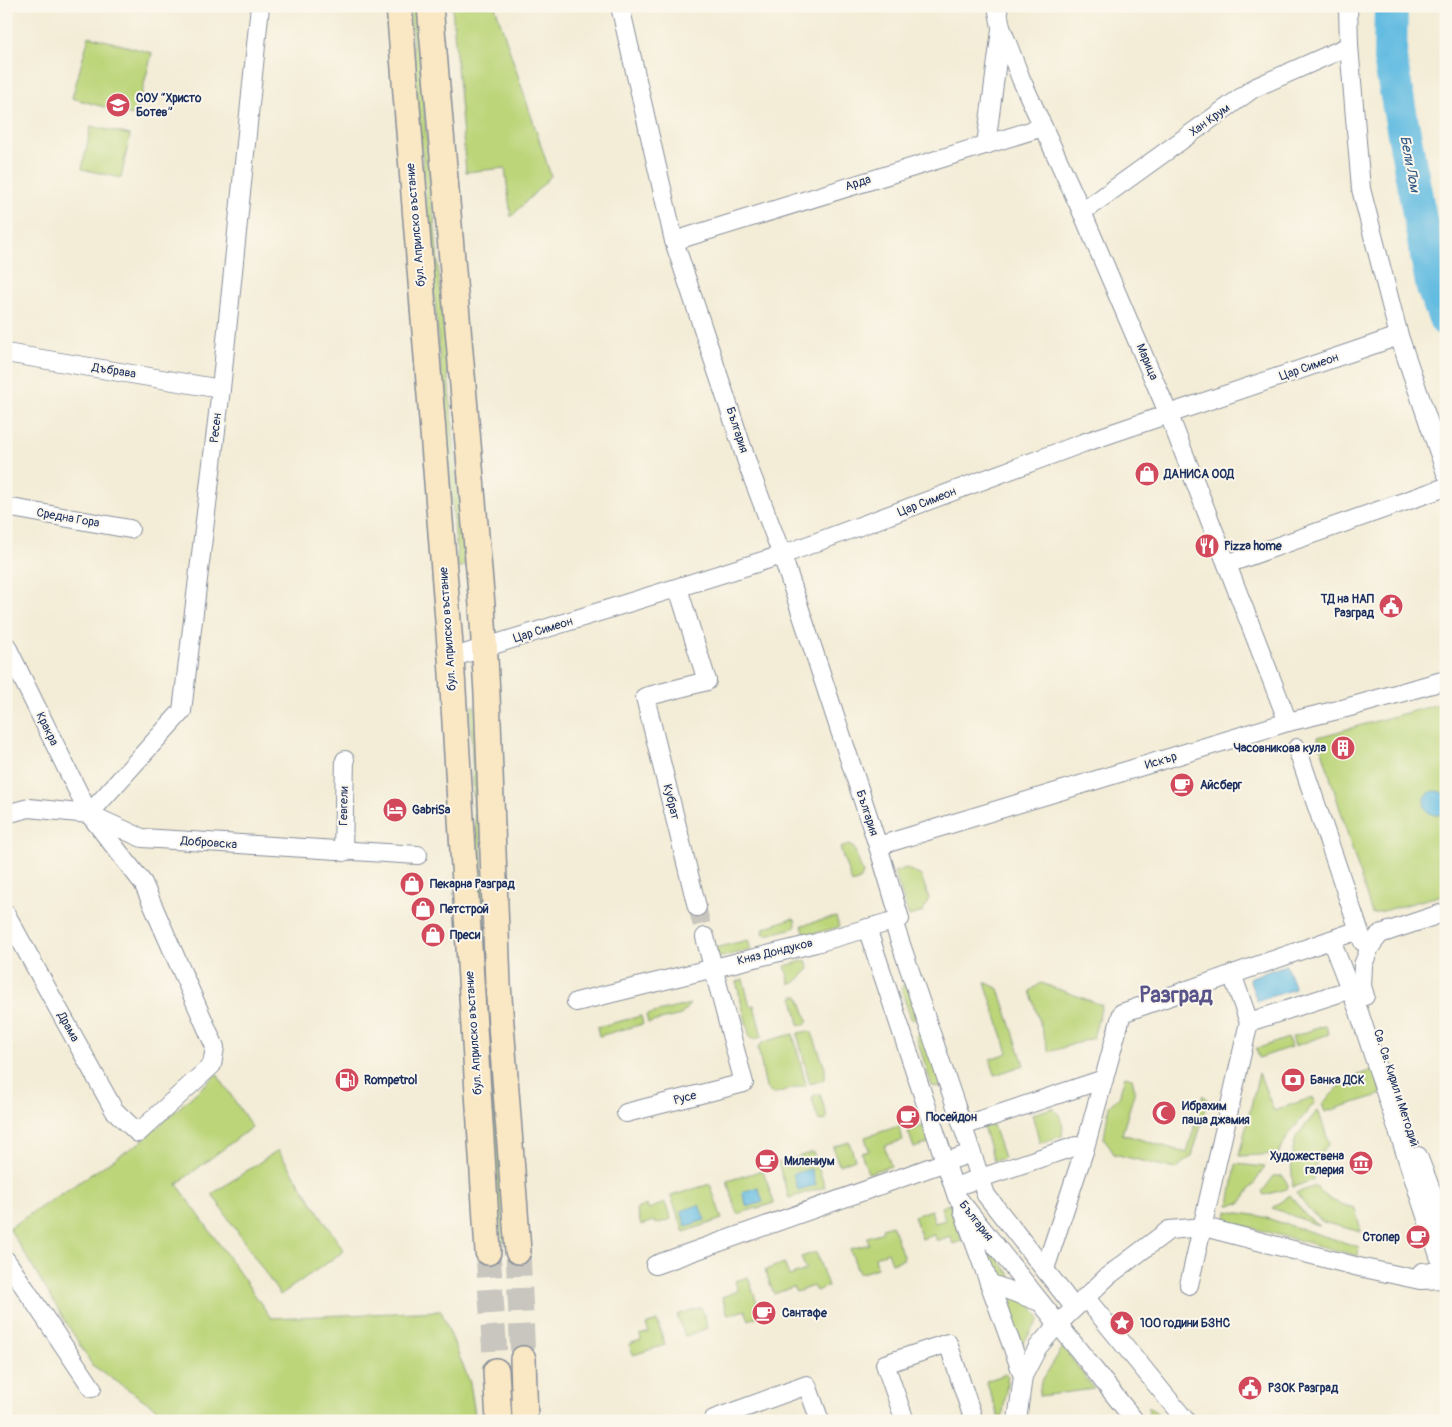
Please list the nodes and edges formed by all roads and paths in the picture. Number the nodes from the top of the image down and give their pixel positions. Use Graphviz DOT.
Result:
graph roads {
  1 [pos="260,6"];
  2 [pos="399,6"];
  3 [pos="430,6"];
  4 [pos="620,6"];
  5 [pos="997,6"];
  6 [pos="1348,6"];
  7 [pos="1001,27"];
  8 [pos="1348,46"];
  9 [pos="1043,127"];
  10 [pos="986,145"];
  11 [pos="1082,212"];
  12 [pos="674,241"];
  13 [pos="1399,336"];
  14 [pos="6,353"];
  15 [pos="221,389"];
  16 [pos="1169,415"];
  17 [pos="1446,473"];
  18 [pos="1446,487"];
  19 [pos="6,507"];
  20 [pos="130,529"];
  21 [pos="782,556"];
  22 [pos="1227,564"];
  23 [pos="678,588"];
  24 [pos="6,645"];
  25 [pos="484,648"];
  26 [pos="451,658"];
  27 [pos="1446,680"];
  28 [pos="1288,722"];
  29 [pos="1297,748"];
  30 [pos="346,760"];
  31 [pos="6,814"];
  32 [pos="89,814"];
  33 [pos="878,846"];
  34 [pos="343,852"];
  35 [pos="418,855"];
  36 [pos="697,907"];
  37 [pos="1446,912"];
  38 [pos="6,914"];
  39 [pos="893,921"];
  40 [pos="867,928"];
  41 [pos="1359,930"];
  42 [pos="705,937"];
  43 [pos="1331,940"];
  44 [pos="1368,950"];
  45 [pos="713,968"];
  46 [pos="1232,974"];
  47 [pos="1356,987"];
  48 [pos="576,1002"];
  49 [pos="1249,1022"];
  50 [pos="1104,1079"];
  51 [pos="626,1113"];
  52 [pos="962,1126"];
  53 [pos="138,1133"];
  54 [pos="1084,1151"];
  55 [pos="972,1153"];
  56 [pos="946,1162"];
  57 [pos="980,1178"];
  58 [pos="956,1192"];
  59 [pos="1204,1227"];
  60 [pos="1446,1228"];
  61 [pos="488,1252"];
  62 [pos="518,1252"];
  63 [pos="6,1260"];
  64 [pos="655,1265"];
  65 [pos="1401,1268"];
  66 [pos="1045,1269"];
  67 [pos="1446,1279"];
  68 [pos="989,1283"];
  69 [pos="1189,1285"];
  70 [pos="1040,1302"];
  71 [pos="1080,1302"];
  72 [pos="1057,1325"];
  73 [pos="523,1359"];
  74 [pos="496,1370"];
  75 [pos="1023,1376"];
  76 [pos="92,1388"];
  77 [pos="499,1421"];
  78 [pos="525,1421"];
  79 [pos="714,1421"];
  80 [pos="820,1421"];
  81 [pos="905,1421"];
  82 [pos="974,1421"];
  83 [pos="1017,1421"];
  84 [pos="1135,1421"];
  85 [pos="1186,1421"];
  1 -- 15 [label="street, Ресен"];
  2 -- 26 [label="street, бул. Априлско въстание"];
  3 -- 25 [label="street"];
  4 -- 12 [label="street, България"];
  5 -- 7 [label="street, Марица"];
  6 -- 8 [label="street"];
  7 -- 9 [label="street, Марица"];
  7 -- 10 [label="street"];
  8 -- 11 [label="street, Хан Крум"];
  8 -- 13 [label="street"];
  9 -- 10 [label="street, Арда"];
  9 -- 11 [label="street, Марица"];
  10 -- 12 [label="street, Арда"];
  11 -- 16 [label="street, Марица"];
  12 -- 21 [label="street, България"];
  13 -- 16 [label="street, Цар Симеон"];
  13 -- 17 [label="street"];
  14 -- 15 [label="street, Дъбрава"];
  15 -- 32 [label="street, Ресен"];
  16 -- 21 [label="street, Цар Симеон"];
  16 -- 22 [label="street, Марица"];
  18 -- 22 [label="street"];
  19 -- 20 [label="street, Средна Гора"];
  21 -- 23 [label="street, Цар Симеон"];
  21 -- 33 [label="street, България"];
  22 -- 28 [label="street, Марица"];
  23 -- 25 [label="street, Цар Симеон"];
  23 -- 36 [label="street, Кубрат"];
  24 -- 32 [label="street, Кракра"];
  25 -- 26 [label="street, Цар Симеон"];
  25 -- 62 [label="street"];
  26 -- 61 [label="street, бул. Априлско въстание"];
  27 -- 28 [label="street, Искър"];
  28 -- 33 [label="street, Искър"];
  29 -- 41 [label="street"];
  30 -- 34 [label="street, Гевгели"];
  31 -- 32 [label="street, Добровска"];
  32 -- 34 [label="street, Добровска"];
  32 -- 53 [label="street, Кракра"];
  33 -- 39 [label="street"];
  34 -- 35 [label="street, Добровска"];
  37 -- 44 [label="street"];
  38 -- 53 [label="street, Драма"];
  39 -- 40 [label="street, Княз Дондуков"];
  39 -- 52 [label="street, България"];
  40 -- 45 [label="street, Княз Дондуков"];
  40 -- 56 [label="street, България"];
  41 -- 43 [label="street"];
  41 -- 44 [label="street"];
  42 -- 45 [label="street"];
  43 -- 46 [label="street"];
  43 -- 47 [label="street"];
  44 -- 47 [label="street, Св. Св. Кирил и Методий"];
  45 -- 48 [label="street, Княз Дондуков"];
  45 -- 51 [label="street, Русе"];
  46 -- 49 [label="street"];
  46 -- 50 [label="street"];
  47 -- 49 [label="street"];
  47 -- 60 [label="street, Св. Св. Кирил и Методий"];
  47 -- 65 [label="street"];
  49 -- 59 [label="street"];
  50 -- 52 [label="street"];
  50 -- 54 [label="street"];
  52 -- 55 [label="street, България"];
  54 -- 57 [label="street"];
  54 -- 66 [label="street"];
  55 -- 56 [label="street"];
  55 -- 57 [label="street, България"];
  56 -- 58 [label="street, България"];
  56 -- 64 [label="street"];
  57 -- 58 [label="street"];
  57 -- 66 [label="street, България"];
  58 -- 68 [label="street"];
  58 -- 70 [label="street, България"];
  59 -- 67 [label="street"];
  59 -- 69 [label="street"];
  59 -- 71 [label="street"];
  63 -- 76 [label="street"];
  66 -- 71 [label="street, България"];
  68 -- 70 [label="street"];
  68 -- 75 [label="street"];
  70 -- 72 [label="street, България"];
  71 -- 72 [label="street"];
  71 -- 85 [label="street, България"];
  72 -- 75 [label="street"];
  72 -- 84 [label="street, България"];
  73 -- 78 [label="street"];
  74 -- 77 [label="street"];
  75 -- 83 [label="street"];
  79 -- 80 [label="street"];
  81 -- 82 [label="street"];
}
